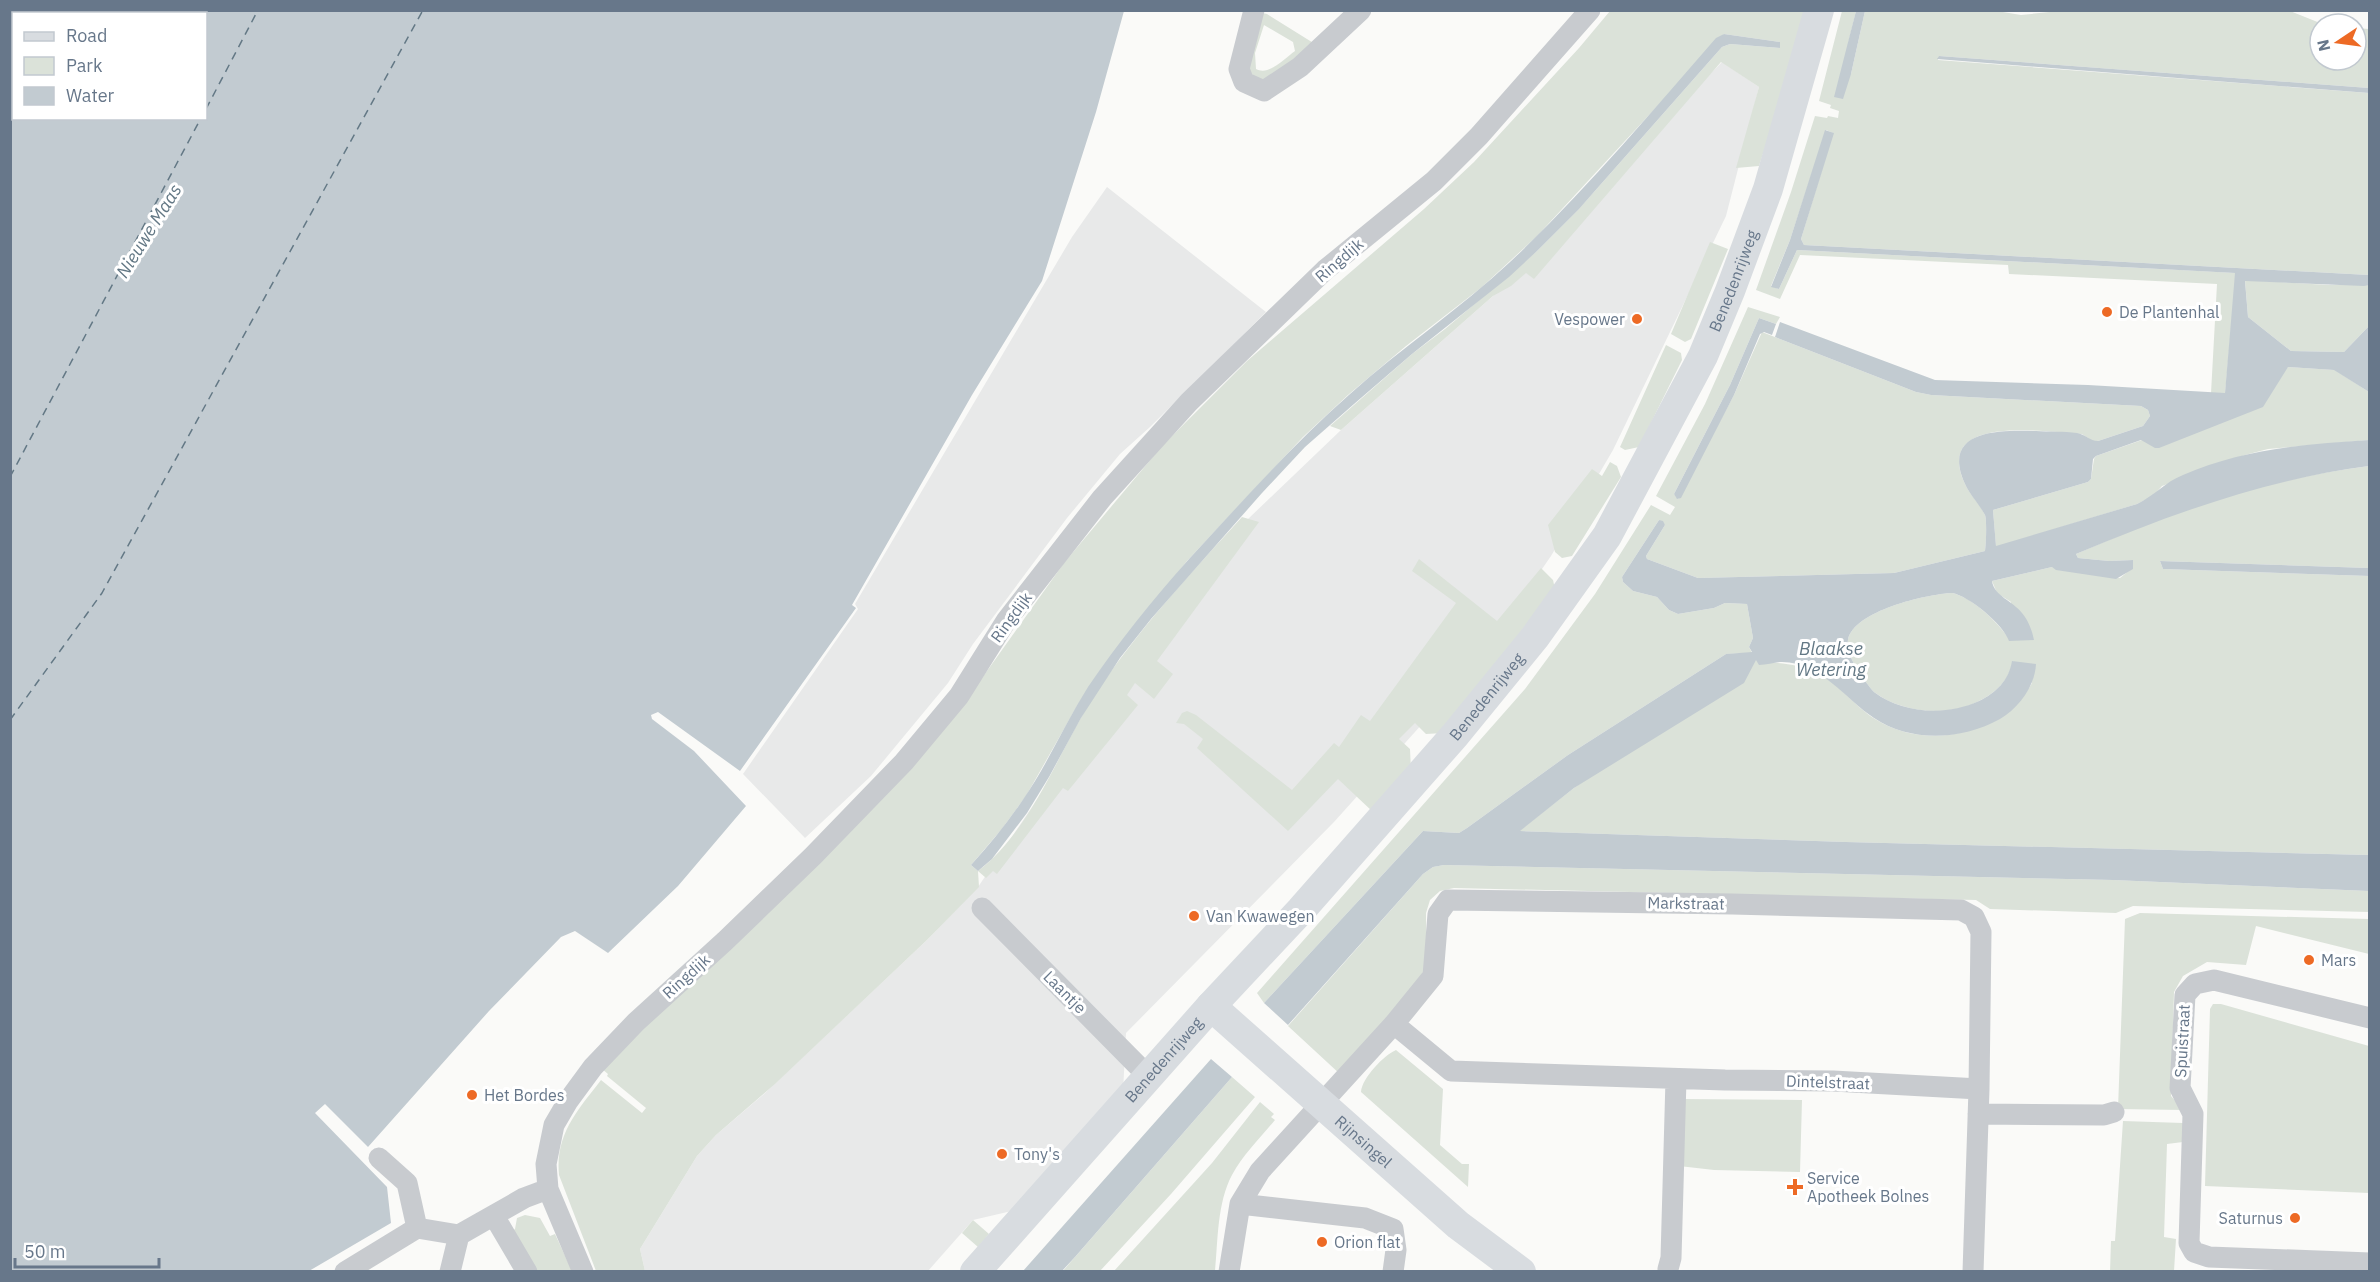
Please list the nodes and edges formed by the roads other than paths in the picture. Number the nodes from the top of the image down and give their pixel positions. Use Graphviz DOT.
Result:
graph roads {
  1 [pos="1254,10"];
  2 [pos="1361,10"];
  3 [pos="1590,10"];
  4 [pos="1819,10"];
  5 [pos="982,908"];
  6 [pos="1211,1006"];
  7 [pos="2370,1018"];
  8 [pos="1394,1024"];
  9 [pos="1149,1077"];
  10 [pos="1676,1079"];
  11 [pos="1979,1089"];
  12 [pos="1321,1103"];
  13 [pos="2114,1112"];
  14 [pos="1978,1114"];
  15 [pos="380,1158"];
  16 [pos="548,1189"];
  17 [pos="1240,1204"];
  18 [pos="494,1216"];
  19 [pos="417,1228"];
  20 [pos="459,1235"];
  21 [pos="2370,1263"];
  22 [pos="1668,1269"];
  23 [pos="345,1272"];
  24 [pos="450,1272"];
  25 [pos="526,1272"];
  26 [pos="583,1272"];
  27 [pos="975,1272"];
  28 [pos="1229,1272"];
  29 [pos="1393,1272"];
  30 [pos="1521,1272"];
  31 [pos="1972,1272"];
  1 -- 2 [label="street"];
  3 -- 16 [label="street, Ringdijk"];
  4 -- 6 [label="street, Benedenrijweg"];
  5 -- 9 [label="street, Laantje"];
  6 -- 9 [label="street, Benedenrijweg"];
  6 -- 12 [label="street, Rijnsingel"];
  7 -- 21 [label="street, Spuistraat"];
  8 -- 10 [label="street, Dintelstraat"];
  8 -- 11 [label="street, Markstraat"];
  8 -- 12 [label="street, Markstraat"];
  9 -- 27 [label="street, Benedenrijweg"];
  10 -- 11 [label="street, Dintelstraat"];
  10 -- 22 [label="street"];
  11 -- 14 [label="street, Markstraat"];
  12 -- 17 [label="street, Markstraat"];
  12 -- 30 [label="street, Rijnsingel"];
  13 -- 14 [label="street"];
  14 -- 31 [label="street, Markstraat"];
  15 -- 19 [label="street"];
  16 -- 18 [label="street"];
  16 -- 26 [label="street, Ringdijk"];
  17 -- 28 [label="street"];
  17 -- 29 [label="street"];
  18 -- 20 [label="street"];
  18 -- 25 [label="street"];
  19 -- 20 [label="street"];
  19 -- 23 [label="street"];
  20 -- 24 [label="street"];
}
